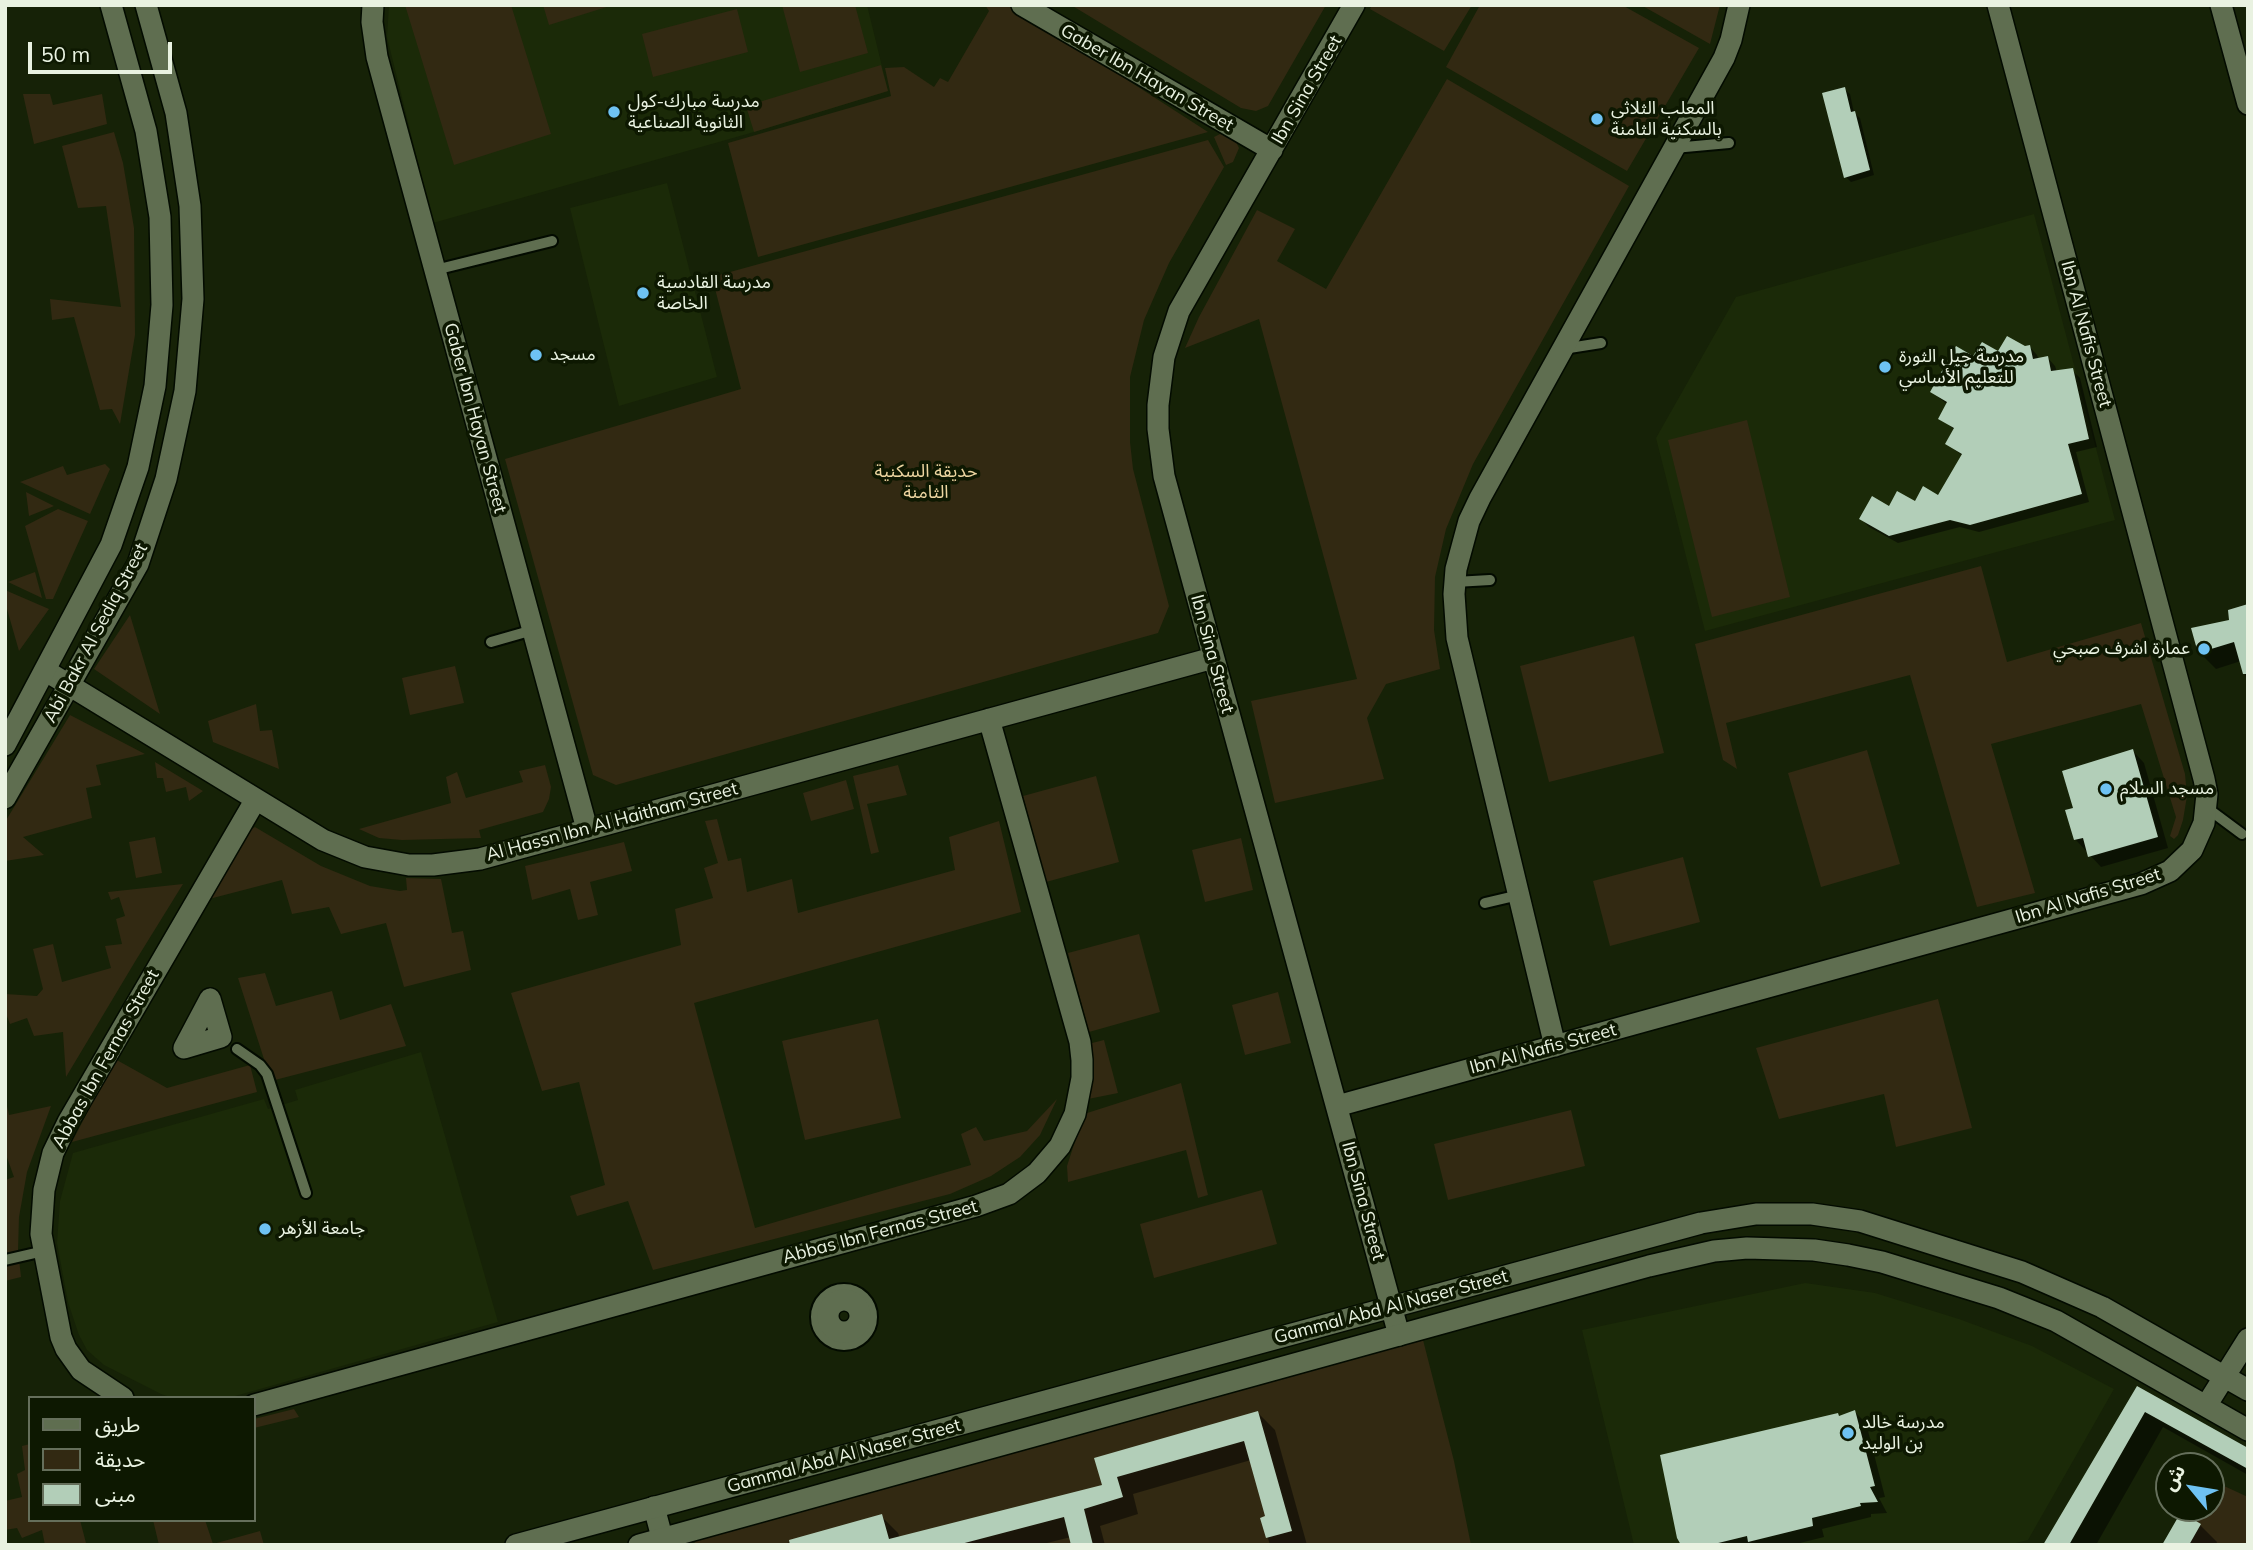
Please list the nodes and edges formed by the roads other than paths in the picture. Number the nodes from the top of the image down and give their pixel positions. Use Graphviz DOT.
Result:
graph roads {
  1 [pos="111,5"];
  2 [pos="146,5"];
  3 [pos="373,5"];
  4 [pos="1022,5"];
  5 [pos="1354,5"];
  6 [pos="1739,5"];
  7 [pos="1998,5"];
  8 [pos="2221,5"];
  9 [pos="2248,104"];
  10 [pos="1729,143"];
  11 [pos="1674,148"];
  12 [pos="1272,150"];
  13 [pos="552,241"];
  14 [pos="435,270"];
  15 [pos="1601,343"];
  16 [pos="1563,349"];
  17 [pos="1489,580"];
  18 [pos="1455,582"];
  19 [pos="533,630"];
  20 [pos="491,642"];
  21 [pos="1213,658"];
  22 [pos="46,671"];
  23 [pos="69,685"];
  24 [pos="989,719"];
  25 [pos="5,745"];
  26 [pos="5,799"];
  27 [pos="256,799"];
  28 [pos="2207,808"];
  29 [pos="587,829"];
  30 [pos="2242,834"];
  31 [pos="1519,895"];
  32 [pos="1485,903"];
  33 [pos="1555,1046"];
  34 [pos="237,1049"];
  35 [pos="1336,1106"];
  36 [pos="306,1193"];
  37 [pos="44,1251"];
  38 [pos="5,1260"];
  39 [pos="1392,1307"];
  40 [pos="872,1311"];
  41 [pos="1399,1335"];
  42 [pos="2248,1339"];
  43 [pos="2224,1377"];
  44 [pos="2248,1390"];
  45 [pos="120,1396"];
  46 [pos="256,1404"];
  47 [pos="2206,1406"];
  48 [pos="2247,1428"];
  49 [pos="654,1507"];
  50 [pos="663,1541"];
  51 [pos="516,1545"];
  52 [pos="639,1545"];
  1 -- 22 [label="street, Abi Bakr Al Sediq Street"];
  2 -- 23 [label="street, Abi Bakr Al Sediq Street"];
  3 -- 14 [label="street, Gaber Ibn Hayan Street"];
  4 -- 12 [label="street, Gaber Ibn Hayan Street"];
  5 -- 12 [label="street, Ibn Sina Street"];
  6 -- 11 [label="street"];
  7 -- 28 [label="street, Ibn Al Nafis Street"];
  8 -- 9 [label="street"];
  10 -- 11 [label="lane"];
  11 -- 16 [label="street"];
  12 -- 21 [label="street, Ibn Sina Street"];
  13 -- 14 [label="lane"];
  14 -- 19 [label="street, Gaber Ibn Hayan Street"];
  15 -- 16 [label="lane"];
  16 -- 18 [label="street"];
  17 -- 18 [label="lane"];
  18 -- 31 [label="street"];
  19 -- 20 [label="lane"];
  19 -- 29 [label="street, Gaber Ibn Hayan Street"];
  21 -- 24 [label="street, Al Hassn Ibn Al Haitham Street"];
  21 -- 35 [label="street, Ibn Sina Street"];
  22 -- 23 [label="street, Al Hassn Ibn Al Haitham Street"];
  22 -- 25 [label="street, Abi Bakr Al Sediq Street"];
  23 -- 26 [label="street, Abi Bakr Al Sediq Street"];
  23 -- 27 [label="street, Al Hassn Ibn Al Haitham Street"];
  24 -- 29 [label="street, Al Hassn Ibn Al Haitham Street"];
  24 -- 46 [label="street, Abbas Ibn Fernas Street"];
  27 -- 29 [label="street, Al Hassn Ibn Al Haitham Street"];
  27 -- 37 [label="street, Abbas Ibn Fernas Street"];
  28 -- 30 [label="lane"];
  28 -- 33 [label="street, Ibn Al Nafis Street"];
  31 -- 32 [label="lane"];
  31 -- 33 [label="street"];
  33 -- 35 [label="street, Ibn Al Nafis Street"];
  34 -- 36 [label="lane"];
  35 -- 39 [label="street, Ibn Sina Street"];
  37 -- 38 [label="lane"];
  37 -- 45 [label="street, Abbas Ibn Fernas Street"];
  39 -- 41 [label="street, Ibn Sina Street"];
  39 -- 43 [label="street, Gammal Abd Al Naser Street"];
  39 -- 49 [label="street, Gammal Abd Al Naser Street"];
  40 -- 40 [label="lane"];
  41 -- 47 [label="street, Gammal Abd Al Naser Street"];
  41 -- 50 [label="street, Gammal Abd Al Naser Street"];
  42 -- 43 [label="street"];
  43 -- 44 [label="street, Gammal Abd Al Naser Street"];
  43 -- 47 [label="street"];
  47 -- 48 [label="street, Gammal Abd Al Naser Street"];
  49 -- 50 [label="street"];
  49 -- 51 [label="street, Gammal Abd Al Naser Street"];
  50 -- 52 [label="street, Gammal Abd Al Naser Street"];
}
